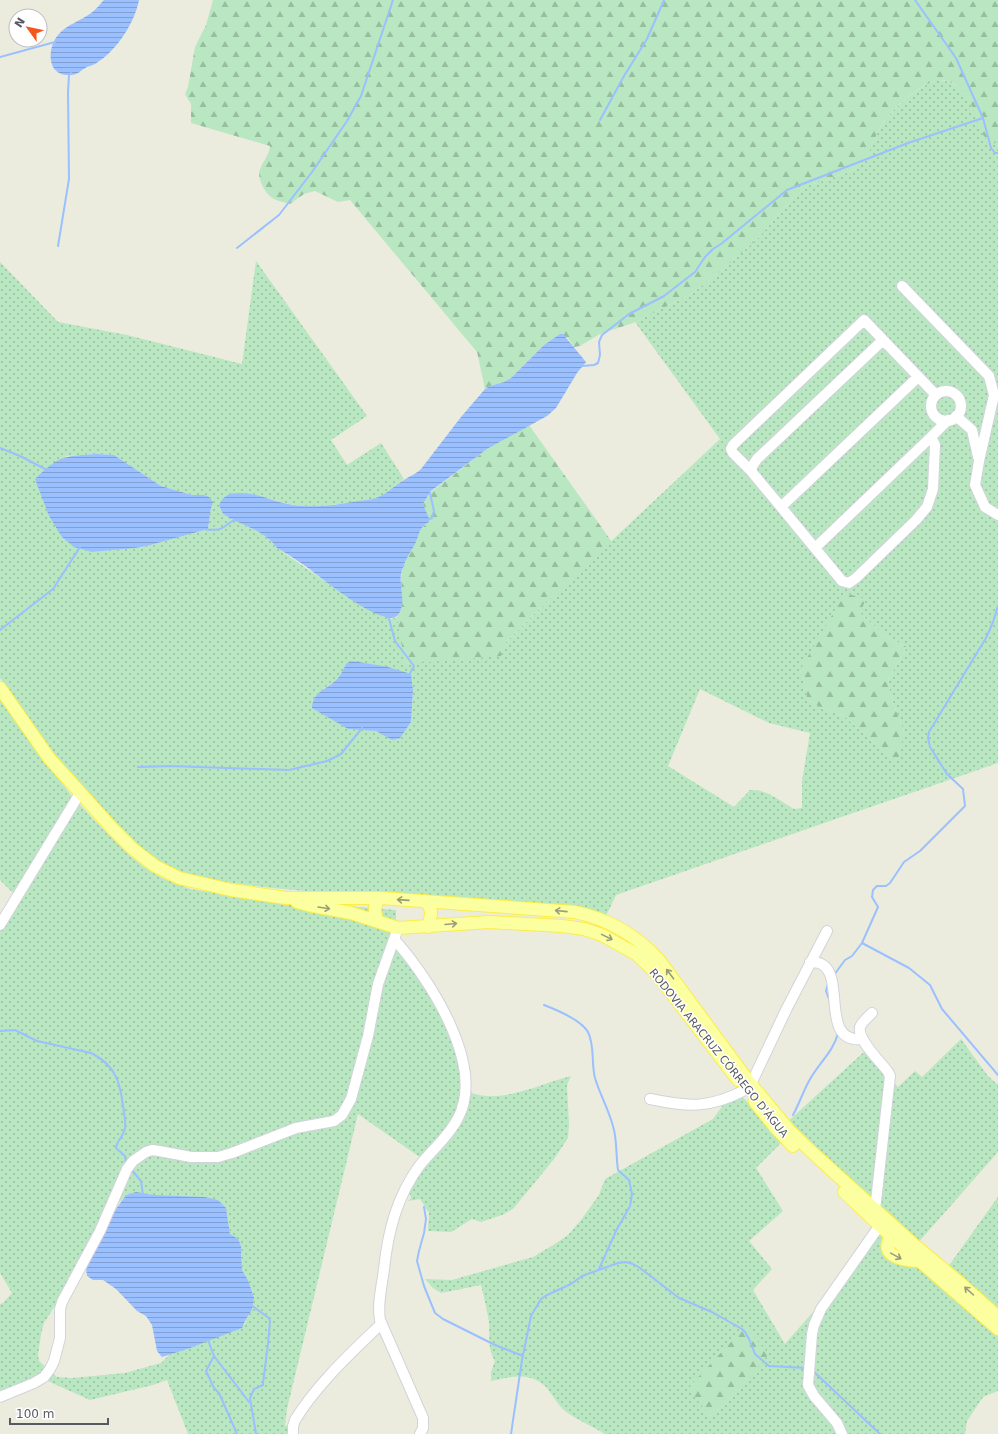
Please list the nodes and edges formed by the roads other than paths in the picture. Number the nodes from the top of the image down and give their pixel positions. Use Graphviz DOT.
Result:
graph roads {
  1 [pos="902,286"];
  2 [pos="883,340"];
  3 [pos="918,377"];
  4 [pos="936,395"];
  5 [pos="952,418"];
  6 [pos="931,437"];
  7 [pos="979,461"];
  8 [pos="751,471"];
  9 [pos="781,507"];
  10 [pos="998,515"];
  11 [pos="815,548"];
  12 [pos="0,688"];
  13 [pos="80,793"];
  14 [pos="286,898"];
  15 [pos="380,898"];
  16 [pos="425,901"];
  17 [pos="377,921"];
  18 [pos="0,925"];
  19 [pos="428,927"];
  20 [pos="826,932"];
  21 [pos="396,933"];
  22 [pos="810,962"];
  23 [pos="872,1012"];
  24 [pos="863,1039"];
  25 [pos="748,1087"];
  26 [pos="650,1099"];
  27 [pos="875,1210"];
  28 [pos="880,1225"];
  29 [pos="894,1233"];
  30 [pos="998,1317"];
  31 [pos="381,1324"];
  32 [pos="998,1329"];
  33 [pos="0,1397"];
  34 [pos="293,1434"];
  35 [pos="420,1434"];
  36 [pos="842,1434"];
  1 -- 7 [label="street"];
  2 -- 3 [label="street"];
  2 -- 8 [label="street"];
  2 -- 8 [label="street"];
  3 -- 4 [label="street"];
  3 -- 9 [label="street"];
  4 -- 5 [label="street"];
  4 -- 5 [label="street"];
  5 -- 6 [label="street"];
  5 -- 7 [label="street"];
  6 -- 11 [label="street"];
  6 -- 11 [label="street"];
  7 -- 10 [label="street"];
  8 -- 9 [label="street"];
  9 -- 11 [label="street"];
  12 -- 13 [label="main road, RODOVIA ARACRUZ CÓRREGO D'ÁGUA"];
  13 -- 14 [label="main road, RODOVIA ARACRUZ CÓRREGO D'ÁGUA"];
  13 -- 18 [label="street"];
  14 -- 15 [label="main road, RODOVIA ARACRUZ CÓRREGO D'ÁGUA"];
  14 -- 17 [label="main road, RODOVIA ARACRUZ CÓRREGO D'ÁGUA, one-way"];
  16 -- 15 [label="main road, RODOVIA ARACRUZ CÓRREGO D'ÁGUA, one-way"];
  15 -- 17 [label="main road"];
  16 -- 19 [label="main road"];
  25 -- 16 [label="main road, RODOVIA ARACRUZ CÓRREGO D'ÁGUA, one-way"];
  17 -- 21 [label="main road, RODOVIA ARACRUZ CÓRREGO D'ÁGUA"];
  19 -- 21 [label="main road, RODOVIA ARACRUZ CÓRREGO D'ÁGUA"];
  19 -- 25 [label="main road, RODOVIA ARACRUZ CÓRREGO D'ÁGUA, one-way"];
  20 -- 22 [label="street"];
  21 -- 31 [label="street"];
  21 -- 33 [label="street"];
  22 -- 24 [label="street"];
  22 -- 25 [label="street"];
  23 -- 24 [label="street"];
  24 -- 27 [label="street"];
  25 -- 26 [label="street"];
  25 -- 27 [label="main road, RODOVIA ARACRUZ CÓRREGO D'ÁGUA"];
  25 -- 28 [label="main road, RODOVIA ARACRUZ CÓRREGO D'ÁGUA"];
  27 -- 29 [label="main road, RODOVIA ARACRUZ CÓRREGO D'ÁGUA"];
  28 -- 29 [label="main road, RODOVIA ARACRUZ CÓRREGO D'ÁGUA"];
  28 -- 36 [label="street"];
  30 -- 29 [label="main road, RODOVIA ARACRUZ CÓRREGO D'ÁGUA, one-way"];
  29 -- 32 [label="main road, one-way"];
  31 -- 34 [label="street"];
  31 -- 35 [label="street"];
}
